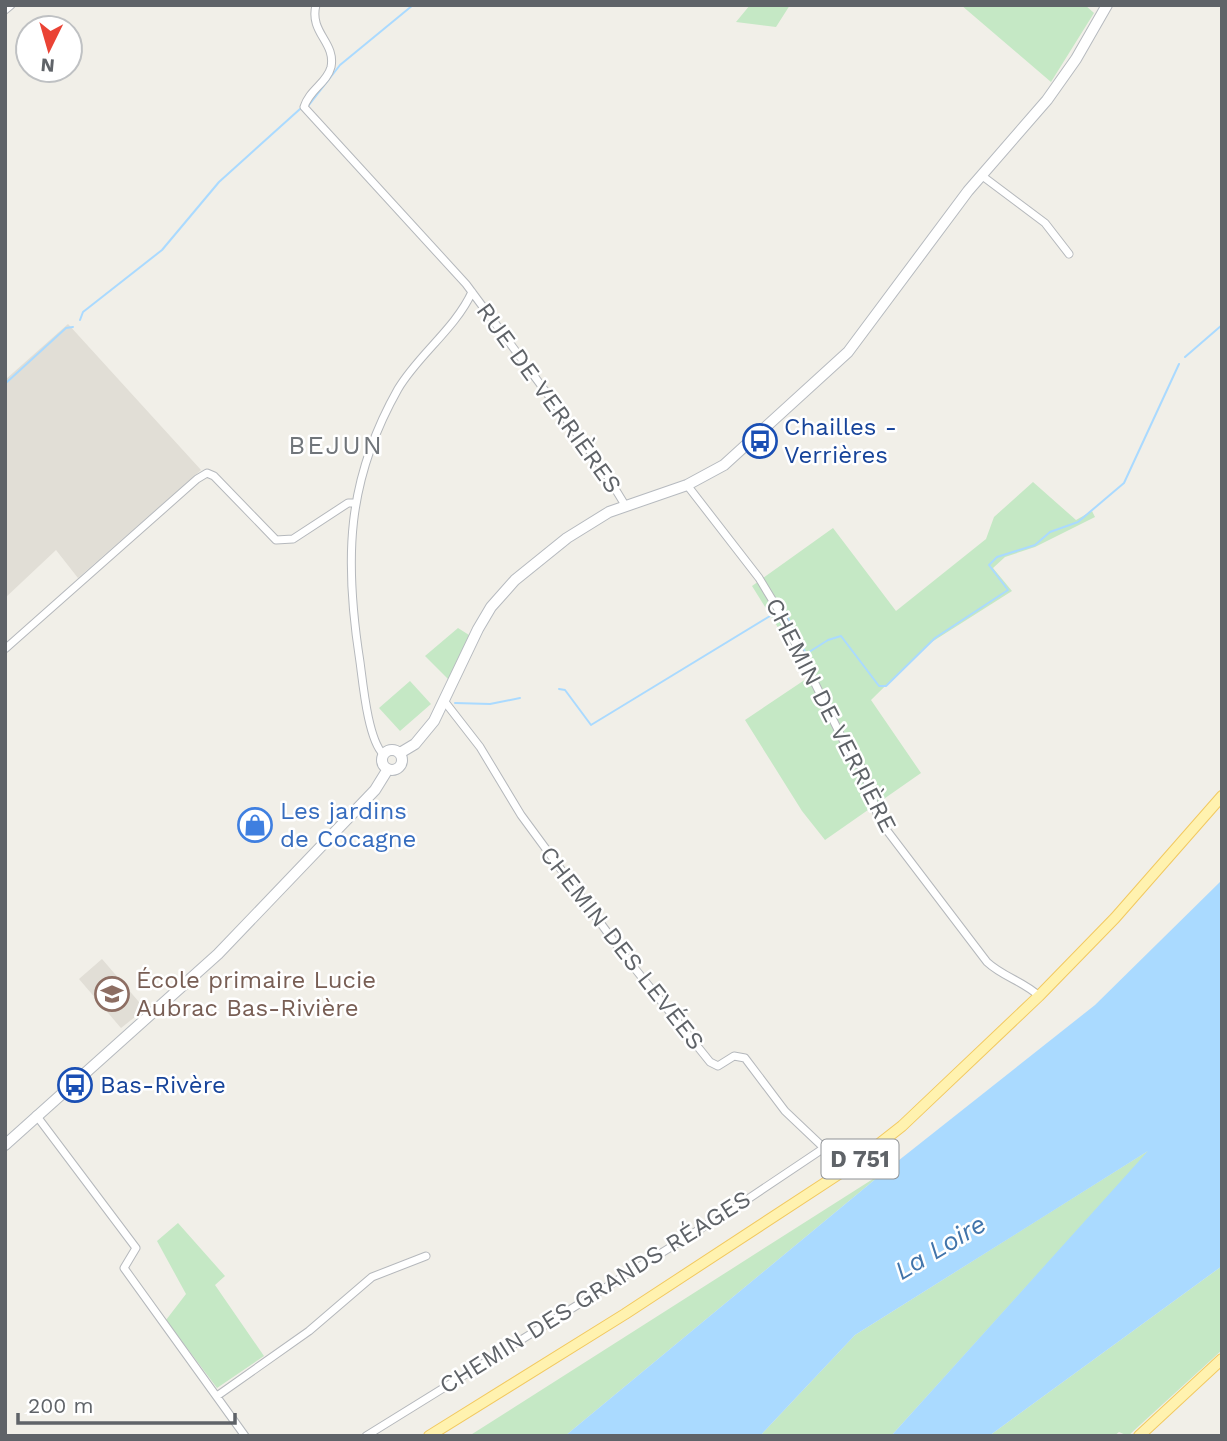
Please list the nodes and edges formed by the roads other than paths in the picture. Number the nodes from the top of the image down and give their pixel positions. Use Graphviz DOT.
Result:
graph roads {
  1 [pos="11,5"];
  2 [pos="316,5"];
  3 [pos="1107,5"];
  4 [pos="5,10"];
  5 [pos="981,175"];
  6 [pos="1069,254"];
  7 [pos="472,292"];
  8 [pos="687,485"];
  9 [pos="355,503"];
  10 [pos="625,505"];
  11 [pos="5,649"];
  12 [pos="445,702"];
  13 [pos="400,753"];
  14 [pos="383,754"];
  15 [pos="388,769"];
  16 [pos="1222,796"];
  17 [pos="1039,996"];
  18 [pos="36,1115"];
  19 [pos="5,1145"];
  20 [pos="824,1147"];
  21 [pos="426,1256"];
  22 [pos="1222,1359"];
  23 [pos="217,1396"];
  24 [pos="245,1436"];
  25 [pos="366,1436"];
  26 [pos="429,1436"];
  27 [pos="1139,1436"];
  1 -- 4 [label="street"];
  2 -- 7 [label="street, RUE DE VERRIÈRES"];
  3 -- 5 [label="street"];
  5 -- 6 [label="street"];
  5 -- 8 [label="street"];
  7 -- 9 [label="street"];
  7 -- 10 [label="street, RUE DE VERRIÈRES"];
  8 -- 10 [label="street"];
  8 -- 17 [label="street, CHEMIN DE VERRIÈRE"];
  9 -- 11 [label="street"];
  9 -- 14 [label="street"];
  10 -- 12 [label="street"];
  12 -- 13 [label="street"];
  12 -- 20 [label="street, CHEMIN DES LEVÉES"];
  13 -- 14 [label="street"];
  13 -- 15 [label="street"];
  14 -- 15 [label="street"];
  15 -- 18 [label="street"];
  16 -- 17 [label="main road, D 751"];
  17 -- 26 [label="main road, D 751"];
  18 -- 19 [label="street"];
  18 -- 23 [label="street"];
  20 -- 25 [label="street, CHEMIN DES GRANDS RÉAGES"];
  21 -- 23 [label="street"];
  22 -- 27 [label="main road"];
  23 -- 24 [label="street"];
}
